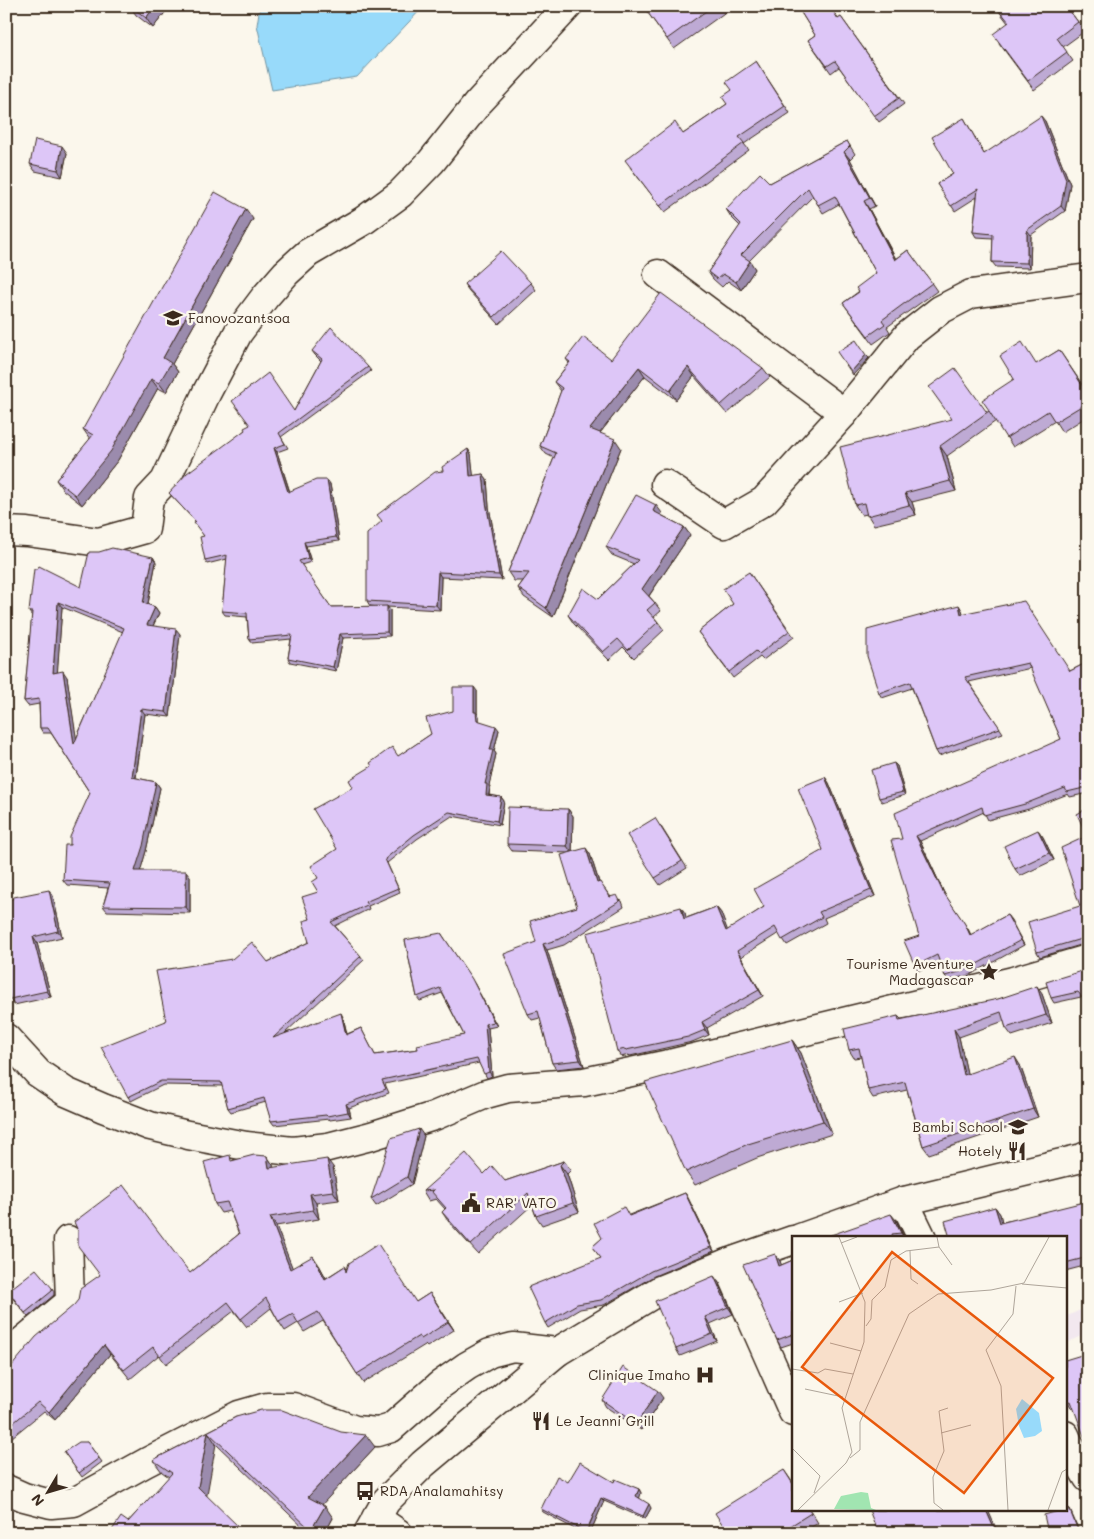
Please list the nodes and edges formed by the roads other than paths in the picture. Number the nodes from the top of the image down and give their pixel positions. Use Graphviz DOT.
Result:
graph roads {
  1 [pos="568,6"];
  2 [pos="658,274"];
  3 [pos="1088,278"];
  4 [pos="844,413"];
  5 [pos="665,484"];
  6 [pos="6,531"];
  7 [pos="1088,959"];
  8 [pos="6,1038"];
  9 [pos="1086,1161"];
  10 [pos="904,1201"];
  11 [pos="806,1236"];
  12 [pos="921,1236"];
  13 [pos="68,1240"];
  14 [pos="792,1240"];
  15 [pos="727,1263"];
  16 [pos="557,1352"];
  17 [pos="6,1355"];
  18 [pos="792,1410"];
  19 [pos="1066,1437"];
  20 [pos="1088,1478"];
  21 [pos="6,1490"];
  22 [pos="372,1525"];
  23 [pos="398,1533"];
  1 -- 6 [label="street"];
  2 -- 4 [label="street"];
  3 -- 4 [label="street"];
  4 -- 5 [label="street"];
  7 -- 8 [label="street"];
  9 -- 10 [label="street"];
  10 -- 11 [label="street"];
  10 -- 12 [label="street"];
  13 -- 17 [label="street"];
  14 -- 15 [label="street"];
  15 -- 16 [label="street"];
  15 -- 18 [label="street"];
  16 -- 21 [label="street"];
  16 -- 22 [label="street"];
  19 -- 20 [label="street"];
  22 -- 23 [label="street"];
}
